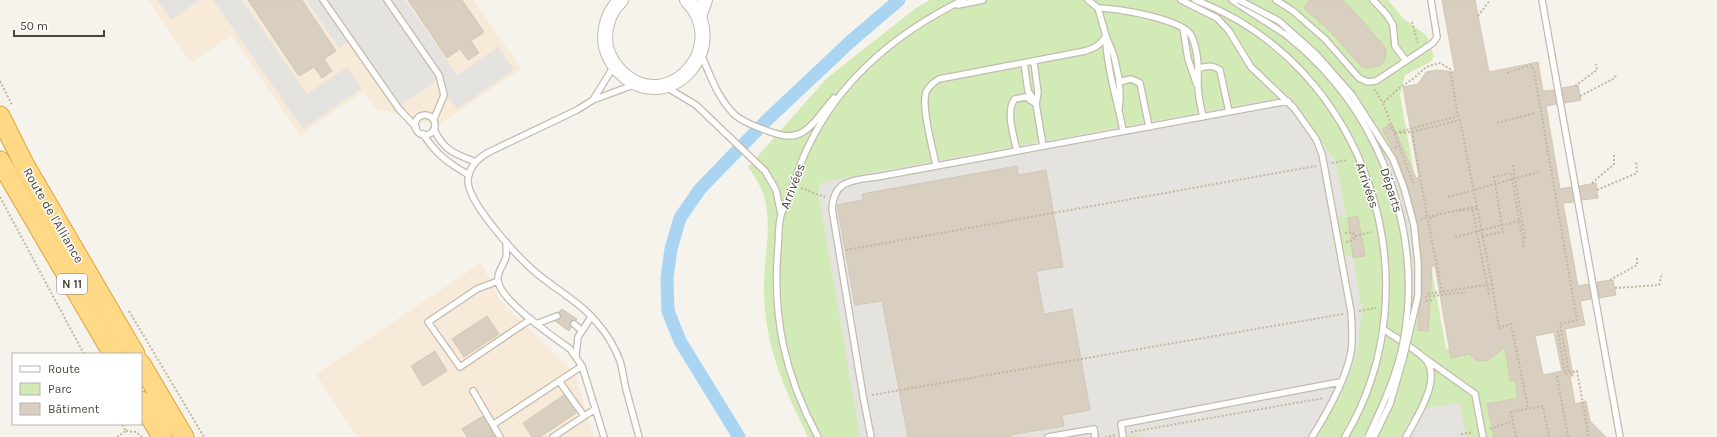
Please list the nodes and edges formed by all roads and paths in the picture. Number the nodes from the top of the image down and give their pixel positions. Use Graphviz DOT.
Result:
graph roads {
  1 [pos="323,0"];
  2 [pos="387,0"];
  3 [pos="605,0"];
  4 [pos="621,0"];
  5 [pos="687,0"];
  6 [pos="705,0"];
  7 [pos="963,0"];
  8 [pos="983,0"];
  9 [pos="1088,0"];
  10 [pos="1181,0"];
  11 [pos="1195,0"];
  12 [pos="1232,0"];
  13 [pos="1239,0"];
  14 [pos="1276,0"];
  15 [pos="1373,0"];
  16 [pos="1431,0"];
  17 [pos="1490,0"];
  18 [pos="1542,0"];
  19 [pos="949,7"];
  20 [pos="1098,8"];
  21 [pos="610,13"];
  22 [pos="1478,16"];
  23 [pos="699,17"];
  24 [pos="1183,28"];
  25 [pos="1106,36"];
  26 [pos="700,54"];
  27 [pos="1406,61"];
  28 [pos="1034,62"];
  29 [pos="1024,64"];
  30 [pos="1596,64"];
  31 [pos="614,66"];
  32 [pos="1199,68"];
  33 [pos="1507,73"];
  34 [pos="1616,74"];
  35 [pos="854,78"];
  36 [pos="0,81"];
  37 [pos="1119,82"];
  38 [pos="1368,82"];
  39 [pos="637,83"];
  40 [pos="662,85"];
  41 [pos="1454,86"];
  42 [pos="1575,86"];
  43 [pos="1198,87"];
  44 [pos="1580,96"];
  45 [pos="593,100"];
  46 [pos="1288,101"];
  47 [pos="1383,103"];
  48 [pos="1036,104"];
  49 [pos="1119,108"];
  50 [pos="7,112"];
  51 [pos="1229,112"];
  52 [pos="1536,113"];
  53 [pos="1202,117"];
  54 [pos="434,120"];
  55 [pos="1460,120"];
  56 [pos="1497,123"];
  57 [pos="416,126"];
  58 [pos="1149,127"];
  59 [pos="434,129"];
  60 [pos="1123,131"];
  61 [pos="1412,132"];
  62 [pos="1395,133"];
  63 [pos="423,134"];
  64 [pos="1043,146"];
  65 [pos="1400,146"];
  66 [pos="1394,148"];
  67 [pos="1017,151"];
  68 [pos="1614,155"];
  69 [pos="1359,158"];
  70 [pos="0,161"];
  71 [pos="476,162"];
  72 [pos="1636,162"];
  73 [pos="1324,164"];
  74 [pos="1513,164"];
  75 [pos="936,166"];
  76 [pos="1538,172"];
  77 [pos="469,175"];
  78 [pos="1515,179"];
  79 [pos="1592,183"];
  80 [pos="792,185"];
  81 [pos="1597,190"];
  82 [pos="0,197"];
  83 [pos="1448,197"];
  84 [pos="833,200"];
  85 [pos="1477,208"];
  86 [pos="781,214"];
  87 [pos="1439,214"];
  88 [pos="1428,218"];
  89 [pos="1421,220"];
  90 [pos="1522,221"];
  91 [pos="1382,230"];
  92 [pos="1482,236"];
  93 [pos="1455,237"];
  94 [pos="1525,238"];
  95 [pos="1338,239"];
  96 [pos="506,242"];
  97 [pos="1524,248"];
  98 [pos="839,251"];
  99 [pos="1637,256"];
  100 [pos="1662,273"];
  101 [pos="1610,280"];
  102 [pos="498,281"];
  103 [pos="1492,284"];
  104 [pos="1615,288"];
  105 [pos="1442,292"];
  106 [pos="1466,292"];
  107 [pos="1489,295"];
  108 [pos="126,306"];
  109 [pos="1386,306"];
  110 [pos="1351,312"];
  111 [pos="557,316"];
  112 [pos="591,317"];
  113 [pos="531,320"];
  114 [pos="536,324"];
  115 [pos="574,324"];
  116 [pos="1383,329"];
  117 [pos="582,330"];
  118 [pos="1558,331"];
  119 [pos="83,353"];
  120 [pos="112,353"];
  121 [pos="134,353"];
  122 [pos="576,356"];
  123 [pos="1426,359"];
  124 [pos="142,366"];
  125 [pos="582,366"];
  126 [pos="1569,373"];
  127 [pos="1557,376"];
  128 [pos="559,381"];
  129 [pos="1340,382"];
  130 [pos="473,391"];
  131 [pos="1336,394"];
  132 [pos="863,396"];
  133 [pos="142,403"];
  134 [pos="1528,408"];
  135 [pos="595,409"];
  136 [pos="805,413"];
  137 [pos="584,416"];
  138 [pos="1513,422"];
  139 [pos="494,424"];
  140 [pos="123,425"];
  141 [pos="1482,430"];
  142 [pos="126,431"];
  143 [pos="1461,434"];
  144 [pos="1123,435"];
  145 [pos="117,437"];
  146 [pos="142,437"];
  147 [pos="162,437"];
  148 [pos="184,437"];
  149 [pos="204,437"];
  150 [pos="500,437"];
  151 [pos="552,437"];
  152 [pos="604,437"];
  153 [pos="639,437"];
  154 [pos="818,437"];
  155 [pos="823,437"];
  156 [pos="871,437"];
  157 [pos="1048,437"];
  158 [pos="1095,437"];
  159 [pos="1104,437"];
  160 [pos="1312,437"];
  161 [pos="1345,437"];
  162 [pos="1368,437"];
  163 [pos="1374,437"];
  164 [pos="1406,437"];
  165 [pos="1483,437"];
  166 [pos="1516,437"];
  167 [pos="1549,437"];
  168 [pos="1568,437"];
  169 [pos="1589,437"];
  170 [pos="1620,437"];
  1 -- 57 [label="lane"];
  2 -- 54 [label="lane"];
  3 -- 21 [label="street"];
  4 -- 21 [label="street"];
  5 -- 23 [label="street"];
  6 -- 23 [label="street"];
  7 -- 19 [label="lane, Arrivées"];
  8 -- 19 [label="lane"];
  9 -- 20 [label="lane"];
  10 -- 46 [label="lane"];
  11 -- 69 [label="lane, Arrivées"];
  12 -- 162 [label="lane, Départs, bridge"];
  13 -- 163 [label="lane, bridge"];
  14 -- 38 [label="lane"];
  15 -- 27 [label="lane"];
  16 -- 27 [label="lane"];
  17 -- 22 [label="path"];
  18 -- 170 [label="lane"];
  19 -- 35 [label="lane, Arrivées"];
  20 -- 24 [label="lane"];
  20 -- 25 [label="lane"];
  21 -- 31 [label="street"];
  23 -- 26 [label="street"];
  24 -- 32 [label="lane"];
  24 -- 43 [label="lane"];
  25 -- 28 [label="lane"];
  25 -- 37 [label="lane"];
  25 -- 49 [label="lane"];
  26 -- 35 [label="lane"];
  26 -- 40 [label="street"];
  27 -- 38 [label="lane"];
  28 -- 29 [label="lane"];
  28 -- 48 [label="lane"];
  29 -- 48 [label="lane"];
  29 -- 75 [label="lane"];
  30 -- 42 [label="path"];
  31 -- 39 [label="street"];
  31 -- 45 [label="lane"];
  32 -- 43 [label="lane"];
  32 -- 51 [label="lane"];
  33 -- 126 [label="path"];
  34 -- 44 [label="path"];
  35 -- 80 [label="lane, Arrivées"];
  36 -- 50 [label="path"];
  37 -- 49 [label="lane"];
  37 -- 58 [label="lane"];
  38 -- 47 [label="path"];
  39 -- 40 [label="street"];
  39 -- 45 [label="lane"];
  40 -- 86 [label="lane"];
  41 -- 55 [label="path"];
  43 -- 53 [label="lane"];
  45 -- 71 [label="lane"];
  46 -- 51 [label="lane"];
  46 -- 73 [label="lane"];
  47 -- 62 [label="path"];
  47 -- 62 [label="path"];
  48 -- 64 [label="lane"];
  48 -- 67 [label="lane"];
  49 -- 60 [label="lane"];
  50 -- 121 [label="highway, Route de l'Alliance / N 11"];
  51 -- 53 [label="lane"];
  52 -- 56 [label="path"];
  53 -- 58 [label="lane"];
  54 -- 57 [label="lane"];
  54 -- 59 [label="lane"];
  55 -- 61 [label="path"];
  55 -- 85 [label="path"];
  57 -- 63 [label="lane"];
  58 -- 60 [label="lane"];
  59 -- 63 [label="lane"];
  59 -- 71 [label="lane"];
  60 -- 64 [label="lane"];
  61 -- 62 [label="path"];
  61 -- 88 [label="path"];
  63 -- 77 [label="lane"];
  64 -- 67 [label="lane"];
  65 -- 66 [label="path"];
  67 -- 75 [label="lane"];
  68 -- 79 [label="path"];
  69 -- 73 [label="path"];
  69 -- 91 [label="lane, Arrivées"];
  70 -- 120 [label="highway, Route de l'Alliance / N 11"];
  71 -- 77 [label="lane"];
  72 -- 81 [label="path"];
  73 -- 95 [label="lane"];
  73 -- 98 [label="path"];
  74 -- 78 [label="path"];
  75 -- 84 [label="lane"];
  76 -- 78 [label="path"];
  77 -- 96 [label="lane"];
  78 -- 83 [label="path"];
  78 -- 90 [label="path"];
  80 -- 84 [label="path"];
  80 -- 86 [label="lane, Arrivées"];
  82 -- 119 [label="path"];
  84 -- 98 [label="lane"];
  85 -- 87 [label="path"];
  85 -- 92 [label="path"];
  86 -- 136 [label="lane, Arrivées"];
  87 -- 88 [label="path"];
  87 -- 107 [label="path"];
  88 -- 89 [label="path"];
  88 -- 105 [label="path"];
  90 -- 93 [label="path"];
  90 -- 94 [label="path"];
  91 -- 95 [label="path"];
  91 -- 109 [label="lane, Arrivées"];
  92 -- 97 [label="path"];
  92 -- 103 [label="path"];
  95 -- 110 [label="lane"];
  96 -- 102 [label="lane"];
  96 -- 112 [label="lane"];
  98 -- 132 [label="lane"];
  99 -- 101 [label="path"];
  100 -- 104 [label="path"];
  102 -- 113 [label="lane"];
  102 -- 113 [label="lane"];
  103 -- 105 [label="path"];
  103 -- 134 [label="path"];
  105 -- 106 [label="path"];
  108 -- 149 [label="path"];
  109 -- 110 [label="path"];
  109 -- 116 [label="lane, Arrivées"];
  110 -- 129 [label="lane"];
  110 -- 132 [label="path"];
  111 -- 114 [label="lane"];
  112 -- 117 [label="lane"];
  112 -- 153 [label="lane"];
  113 -- 114 [label="lane"];
  114 -- 122 [label="lane"];
  115 -- 117 [label="lane"];
  116 -- 123 [label="lane"];
  116 -- 161 [label="lane, Arrivées"];
  117 -- 122 [label="lane"];
  118 -- 126 [label="path"];
  122 -- 125 [label="lane"];
  123 -- 141 [label="lane"];
  123 -- 164 [label="lane"];
  124 -- 148 [label="highway"];
  125 -- 128 [label="lane"];
  125 -- 135 [label="lane"];
  126 -- 169 [label="path"];
  127 -- 168 [label="path"];
  128 -- 137 [label="lane"];
  128 -- 139 [label="lane"];
  129 -- 131 [label="lane"];
  129 -- 144 [label="lane"];
  130 -- 139 [label="lane"];
  131 -- 144 [label="path"];
  131 -- 160 [label="lane"];
  132 -- 156 [label="lane"];
  133 -- 147 [label="highway"];
  134 -- 138 [label="path"];
  134 -- 167 [label="path"];
  135 -- 137 [label="lane"];
  135 -- 152 [label="lane"];
  136 -- 154 [label="lane, Arrivées"];
  136 -- 155 [label="lane"];
  137 -- 151 [label="lane"];
  138 -- 141 [label="path"];
  138 -- 166 [label="path"];
  139 -- 150 [label="lane"];
  140 -- 142 [label="path"];
  141 -- 143 [label="path"];
  141 -- 165 [label="lane"];
  142 -- 145 [label="path"];
  142 -- 146 [label="path"];
  144 -- 159 [label="path"];
  157 -- 158 [label="lane"];
}
